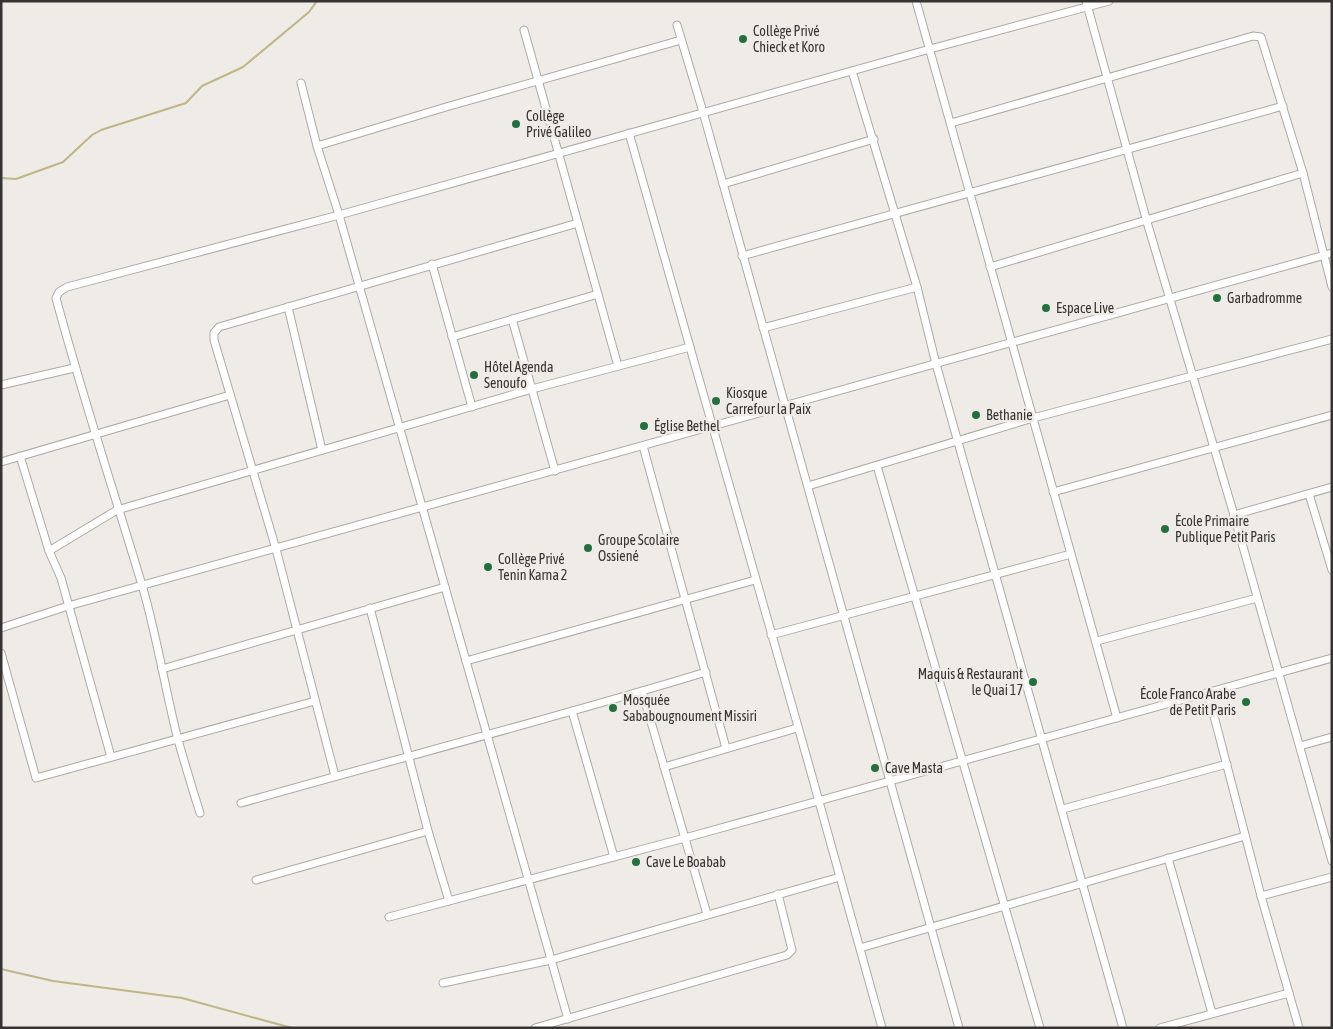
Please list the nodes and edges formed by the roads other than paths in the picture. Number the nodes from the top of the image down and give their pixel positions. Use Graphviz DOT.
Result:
graph roads {
  1 [pos="916,1"];
  2 [pos="1109,1"];
  3 [pos="1087,4"];
  4 [pos="677,25"];
  5 [pos="524,30"];
  6 [pos="681,40"];
  7 [pos="930,49"];
  8 [pos="852,71"];
  9 [pos="1107,78"];
  10 [pos="537,82"];
  11 [pos="301,83"];
  12 [pos="1283,106"];
  13 [pos="703,112"];
  14 [pos="951,123"];
  15 [pos="629,133"];
  16 [pos="874,139"];
  17 [pos="317,146"];
  18 [pos="1126,148"];
  19 [pos="558,154"];
  20 [pos="1302,174"];
  21 [pos="722,184"];
  22 [pos="970,191"];
  23 [pos="895,214"];
  24 [pos="339,215"];
  25 [pos="1147,222"];
  26 [pos="578,223"];
  27 [pos="1332,253"];
  28 [pos="1323,255"];
  29 [pos="742,256"];
  30 [pos="432,264"];
  31 [pos="990,267"];
  32 [pos="358,286"];
  33 [pos="917,287"];
  34 [pos="1332,287"];
  35 [pos="598,294"];
  36 [pos="1170,298"];
  37 [pos="288,307"];
  38 [pos="512,319"];
  39 [pos="763,328"];
  40 [pos="452,337"];
  41 [pos="1332,339"];
  42 [pos="1012,341"];
  43 [pos="690,347"];
  44 [pos="936,364"];
  45 [pos="618,366"];
  46 [pos="74,368"];
  47 [pos="1192,376"];
  48 [pos="1,385"];
  49 [pos="532,389"];
  50 [pos="230,395"];
  51 [pos="785,406"];
  52 [pos="472,407"];
  53 [pos="1332,415"];
  54 [pos="1033,418"];
  55 [pos="714,426"];
  56 [pos="400,429"];
  57 [pos="97,433"];
  58 [pos="959,442"];
  59 [pos="643,446"];
  60 [pos="1213,448"];
  61 [pos="322,450"];
  62 [pos="20,456"];
  63 [pos="1,462"];
  64 [pos="877,466"];
  65 [pos="555,471"];
  66 [pos="252,473"];
  67 [pos="808,486"];
  68 [pos="1332,487"];
  69 [pos="1053,492"];
  70 [pos="1309,494"];
  71 [pos="422,508"];
  72 [pos="117,510"];
  73 [pos="1234,515"];
  74 [pos="276,549"];
  75 [pos="49,551"];
  76 [pos="1071,554"];
  77 [pos="1332,570"];
  78 [pos="997,574"];
  79 [pos="755,580"];
  80 [pos="142,586"];
  81 [pos="445,587"];
  82 [pos="915,597"];
  83 [pos="1257,598"];
  84 [pos="684,600"];
  85 [pos="68,606"];
  86 [pos="370,608"];
  87 [pos="842,615"];
  88 [pos="1,628"];
  89 [pos="296,629"];
  90 [pos="771,635"];
  91 [pos="1097,641"];
  92 [pos="1,653"];
  93 [pos="1332,658"];
  94 [pos="466,661"];
  95 [pos="162,669"];
  96 [pos="706,672"];
  97 [pos="1279,673"];
  98 [pos="642,691"];
  99 [pos="1208,693"];
  100 [pos="315,701"];
  101 [pos="572,711"];
  102 [pos="1117,718"];
  103 [pos="797,728"];
  104 [pos="486,736"];
  105 [pos="1332,737"];
  106 [pos="1043,738"];
  107 [pos="178,740"];
  108 [pos="1300,746"];
  109 [pos="726,748"];
  110 [pos="409,755"];
  111 [pos="111,757"];
  112 [pos="962,760"];
  113 [pos="1227,764"];
  114 [pos="664,768"];
  115 [pos="335,776"];
  116 [pos="890,781"];
  117 [pos="819,802"];
  118 [pos="240,803"];
  119 [pos="1063,809"];
  120 [pos="200,813"];
  121 [pos="428,831"];
  122 [pos="1245,836"];
  123 [pos="685,838"];
  124 [pos="614,857"];
  125 [pos="1168,858"];
  126 [pos="1332,861"];
  127 [pos="840,877"];
  128 [pos="1332,877"];
  129 [pos="256,880"];
  130 [pos="528,880"];
  131 [pos="1082,884"];
  132 [pos="778,894"];
  133 [pos="1261,896"];
  134 [pos="449,901"];
  135 [pos="1004,906"];
  136 [pos="707,914"];
  137 [pos="389,917"];
  138 [pos="930,928"];
  139 [pos="860,948"];
  140 [pos="551,960"];
  141 [pos="444,983"];
  142 [pos="1289,993"];
  143 [pos="1212,1013"];
  144 [pos="568,1019"];
  145 [pos="535,1028"];
  146 [pos="882,1028"];
  147 [pos="959,1028"];
  148 [pos="1040,1028"];
  149 [pos="1123,1028"];
  150 [pos="1160,1028"];
  151 [pos="1299,1028"];
  1 -- 7 [label="street"];
  2 -- 3 [label="street"];
  3 -- 7 [label="street"];
  3 -- 9 [label="street"];
  4 -- 6 [label="street"];
  5 -- 10 [label="street"];
  6 -- 10 [label="street"];
  6 -- 13 [label="street"];
  7 -- 8 [label="street"];
  7 -- 14 [label="street"];
  8 -- 13 [label="street"];
  8 -- 16 [label="street"];
  9 -- 12 [label="street"];
  9 -- 14 [label="street"];
  9 -- 18 [label="street"];
  10 -- 17 [label="street"];
  10 -- 19 [label="street"];
  11 -- 17 [label="street"];
  12 -- 18 [label="street"];
  12 -- 20 [label="street"];
  13 -- 15 [label="street"];
  13 -- 21 [label="street"];
  14 -- 22 [label="street"];
  15 -- 19 [label="street"];
  15 -- 43 [label="street"];
  16 -- 21 [label="street"];
  16 -- 23 [label="street"];
  17 -- 24 [label="street"];
  18 -- 22 [label="street"];
  18 -- 25 [label="street"];
  19 -- 24 [label="street"];
  19 -- 26 [label="street"];
  20 -- 25 [label="street"];
  20 -- 28 [label="street"];
  21 -- 29 [label="street"];
  22 -- 23 [label="street"];
  22 -- 31 [label="street"];
  23 -- 29 [label="street"];
  23 -- 33 [label="street"];
  24 -- 32 [label="street"];
  24 -- 46 [label="street"];
  25 -- 31 [label="street"];
  25 -- 36 [label="street"];
  26 -- 30 [label="street"];
  26 -- 35 [label="street"];
  27 -- 28 [label="street"];
  28 -- 34 [label="street"];
  28 -- 36 [label="street"];
  29 -- 39 [label="street"];
  30 -- 32 [label="street"];
  30 -- 40 [label="street"];
  31 -- 42 [label="street"];
  32 -- 37 [label="street"];
  32 -- 56 [label="street"];
  33 -- 39 [label="street"];
  33 -- 44 [label="street"];
  35 -- 38 [label="street"];
  35 -- 45 [label="street"];
  36 -- 42 [label="street"];
  36 -- 47 [label="street"];
  37 -- 50 [label="street"];
  37 -- 61 [label="street"];
  38 -- 40 [label="street"];
  38 -- 49 [label="street"];
  39 -- 51 [label="street"];
  40 -- 52 [label="street"];
  41 -- 47 [label="street"];
  42 -- 44 [label="street"];
  42 -- 54 [label="street"];
  43 -- 45 [label="street"];
  43 -- 55 [label="street"];
  44 -- 51 [label="street"];
  44 -- 58 [label="street"];
  45 -- 49 [label="street"];
  46 -- 48 [label="street"];
  46 -- 57 [label="street"];
  47 -- 54 [label="street"];
  47 -- 60 [label="street"];
  49 -- 52 [label="street"];
  49 -- 65 [label="street"];
  50 -- 57 [label="street"];
  50 -- 66 [label="street"];
  51 -- 55 [label="street"];
  51 -- 67 [label="street"];
  52 -- 56 [label="street"];
  53 -- 60 [label="street"];
  54 -- 58 [label="street"];
  54 -- 69 [label="street"];
  55 -- 59 [label="street"];
  55 -- 79 [label="street"];
  56 -- 61 [label="street"];
  56 -- 71 [label="street"];
  57 -- 62 [label="street"];
  57 -- 72 [label="street"];
  58 -- 64 [label="street"];
  58 -- 78 [label="street"];
  59 -- 65 [label="street"];
  59 -- 84 [label="street"];
  60 -- 69 [label="street"];
  60 -- 73 [label="street"];
  61 -- 66 [label="street"];
  62 -- 63 [label="street"];
  62 -- 75 [label="street"];
  64 -- 67 [label="street"];
  64 -- 82 [label="street"];
  65 -- 71 [label="street"];
  66 -- 72 [label="street"];
  66 -- 74 [label="street"];
  67 -- 87 [label="street"];
  68 -- 70 [label="street"];
  69 -- 76 [label="street"];
  70 -- 73 [label="street"];
  70 -- 77 [label="street"];
  71 -- 74 [label="street"];
  71 -- 81 [label="street"];
  72 -- 75 [label="street"];
  72 -- 80 [label="street"];
  73 -- 83 [label="street"];
  74 -- 80 [label="street"];
  74 -- 89 [label="street"];
  75 -- 85 [label="street"];
  76 -- 78 [label="street"];
  76 -- 91 [label="street"];
  78 -- 82 [label="street"];
  78 -- 106 [label="street"];
  79 -- 84 [label="street"];
  79 -- 90 [label="street"];
  80 -- 85 [label="street"];
  80 -- 95 [label="street"];
  81 -- 86 [label="street"];
  81 -- 94 [label="street"];
  82 -- 87 [label="street"];
  82 -- 112 [label="street"];
  83 -- 91 [label="street"];
  83 -- 97 [label="street"];
  84 -- 94 [label="street"];
  84 -- 96 [label="street"];
  85 -- 88 [label="street"];
  85 -- 111 [label="street"];
  86 -- 89 [label="street"];
  86 -- 110 [label="street"];
  87 -- 90 [label="street"];
  87 -- 116 [label="street"];
  89 -- 95 [label="street"];
  89 -- 100 [label="street"];
  90 -- 103 [label="street"];
  91 -- 102 [label="street"];
  92 -- 111 [label="street"];
  93 -- 97 [label="street"];
  94 -- 104 [label="street"];
  95 -- 107 [label="street"];
  96 -- 98 [label="street"];
  96 -- 109 [label="street"];
  97 -- 99 [label="street"];
  97 -- 108 [label="street"];
  98 -- 101 [label="street"];
  98 -- 114 [label="street"];
  99 -- 102 [label="street"];
  99 -- 113 [label="street"];
  100 -- 107 [label="street"];
  100 -- 115 [label="street"];
  101 -- 104 [label="street"];
  101 -- 124 [label="street"];
  102 -- 106 [label="street"];
  103 -- 109 [label="street"];
  103 -- 117 [label="street"];
  104 -- 110 [label="street"];
  104 -- 130 [label="street"];
  105 -- 108 [label="street"];
  106 -- 112 [label="street"];
  106 -- 119 [label="street"];
  107 -- 111 [label="street"];
  107 -- 120 [label="street"];
  108 -- 126 [label="street"];
  109 -- 114 [label="street"];
  110 -- 115 [label="street"];
  110 -- 121 [label="street"];
  112 -- 116 [label="street"];
  112 -- 135 [label="street"];
  113 -- 119 [label="street"];
  113 -- 122 [label="street"];
  114 -- 123 [label="street"];
  115 -- 118 [label="street"];
  116 -- 117 [label="street"];
  116 -- 138 [label="street"];
  117 -- 123 [label="street"];
  117 -- 127 [label="street"];
  119 -- 131 [label="street"];
  121 -- 129 [label="street"];
  121 -- 134 [label="street"];
  122 -- 125 [label="street"];
  122 -- 133 [label="street"];
  123 -- 124 [label="street"];
  123 -- 136 [label="street"];
  124 -- 130 [label="street"];
  125 -- 131 [label="street"];
  125 -- 143 [label="street"];
  127 -- 132 [label="street"];
  127 -- 139 [label="street"];
  128 -- 133 [label="street"];
  130 -- 134 [label="street"];
  130 -- 140 [label="street"];
  131 -- 135 [label="street"];
  131 -- 149 [label="street"];
  132 -- 136 [label="street"];
  132 -- 144 [label="street"];
  133 -- 142 [label="street"];
  134 -- 137 [label="street"];
  135 -- 138 [label="street"];
  135 -- 148 [label="street"];
  136 -- 140 [label="street"];
  138 -- 139 [label="street"];
  138 -- 147 [label="street"];
  139 -- 146 [label="street"];
  140 -- 141 [label="street"];
  140 -- 144 [label="street"];
  142 -- 143 [label="street"];
  142 -- 151 [label="street"];
  143 -- 150 [label="street"];
  144 -- 145 [label="street"];
}
